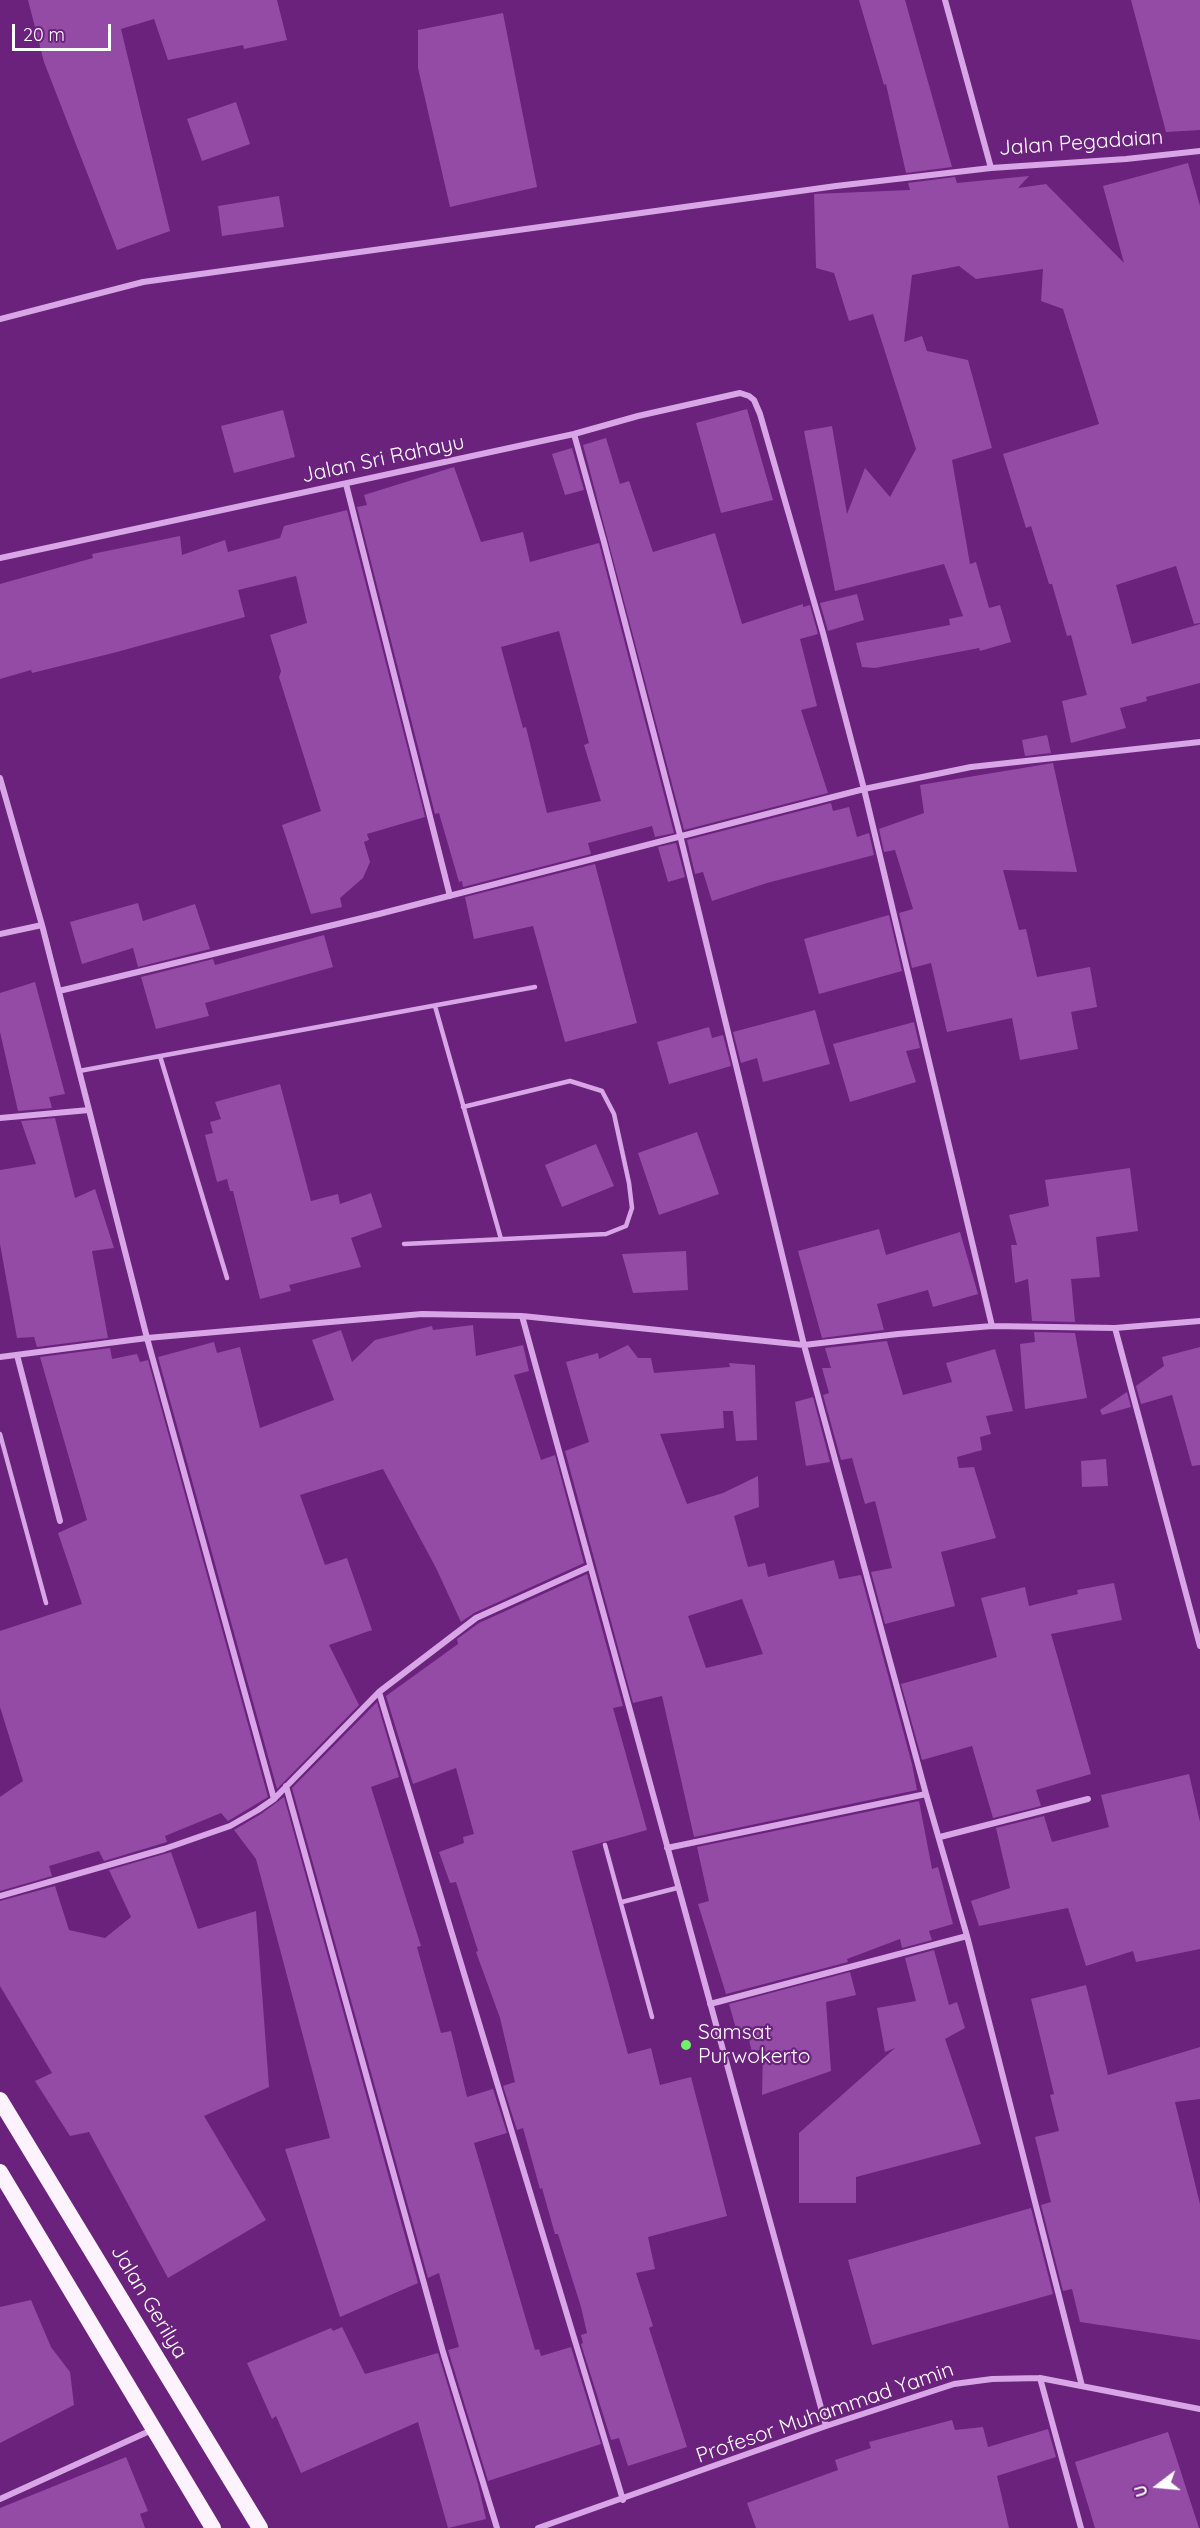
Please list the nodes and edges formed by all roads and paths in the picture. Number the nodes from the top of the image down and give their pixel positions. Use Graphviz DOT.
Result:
graph roads {
  1 [pos="945,0"];
  2 [pos="1200,151"];
  3 [pos="991,168"];
  4 [pos="0,319"];
  5 [pos="574,434"];
  6 [pos="346,484"];
  7 [pos="0,558"];
  8 [pos="1200,742"];
  9 [pos="0,778"];
  10 [pos="864,789"];
  11 [pos="680,835"];
  12 [pos="450,896"];
  13 [pos="42,925"];
  14 [pos="0,934"];
  15 [pos="535,987"];
  16 [pos="58,992"];
  17 [pos="435,1006"];
  18 [pos="160,1056"];
  19 [pos="79,1071"];
  20 [pos="463,1107"];
  21 [pos="89,1110"];
  22 [pos="0,1118"];
  23 [pos="501,1239"];
  24 [pos="404,1244"];
  25 [pos="227,1278"];
  26 [pos="522,1316"];
  27 [pos="1200,1320"];
  28 [pos="992,1326"];
  29 [pos="1115,1328"];
  30 [pos="147,1338"];
  31 [pos="804,1345"];
  32 [pos="17,1355"];
  33 [pos="0,1357"];
  34 [pos="0,1434"];
  35 [pos="60,1521"];
  36 [pos="589,1567"];
  37 [pos="46,1603"];
  38 [pos="1200,1646"];
  39 [pos="379,1692"];
  40 [pos="286,1786"];
  41 [pos="926,1794"];
  42 [pos="274,1798"];
  43 [pos="1088,1799"];
  44 [pos="940,1837"];
  45 [pos="605,1845"];
  46 [pos="667,1848"];
  47 [pos="677,1888"];
  48 [pos="0,1896"];
  49 [pos="622,1902"];
  50 [pos="968,1935"];
  51 [pos="710,2004"];
  52 [pos="652,2017"];
  53 [pos="0,2100"];
  54 [pos="0,2172"];
  55 [pos="1040,2378"];
  56 [pos="1082,2386"];
  57 [pos="1200,2409"];
  58 [pos="826,2426"];
  59 [pos="154,2428"];
  60 [pos="0,2499"];
  61 [pos="623,2500"];
  62 [pos="213,2528"];
  63 [pos="260,2528"];
  64 [pos="497,2528"];
  65 [pos="538,2528"];
  66 [pos="1081,2528"];
  1 -- 3 [label="street, Jalan Pegadaian"];
  2 -- 3 [label="street, Jalan Pegadaian"];
  3 -- 4 [label="street"];
  5 -- 6 [label="street, Jalan Sri Rahayu"];
  5 -- 10 [label="street, Jalan Sri Rahayu"];
  5 -- 11 [label="street"];
  6 -- 7 [label="street, Jalan Sri Rahayu"];
  6 -- 12 [label="street"];
  8 -- 10 [label="street"];
  9 -- 13 [label="street"];
  10 -- 11 [label="street"];
  10 -- 28 [label="street"];
  11 -- 12 [label="street"];
  11 -- 31 [label="street"];
  12 -- 16 [label="street"];
  13 -- 14 [label="street"];
  13 -- 16 [label="street"];
  15 -- 17 [label="lane"];
  16 -- 19 [label="street"];
  17 -- 18 [label="lane"];
  17 -- 20 [label="lane"];
  18 -- 19 [label="lane"];
  18 -- 25 [label="lane"];
  19 -- 21 [label="street"];
  20 -- 23 [label="lane"];
  20 -- 23 [label="lane"];
  21 -- 22 [label="street"];
  21 -- 30 [label="street"];
  23 -- 24 [label="lane"];
  26 -- 30 [label="street"];
  26 -- 31 [label="street"];
  26 -- 36 [label="street"];
  27 -- 29 [label="street"];
  28 -- 29 [label="street"];
  28 -- 31 [label="street"];
  29 -- 38 [label="street"];
  30 -- 32 [label="street"];
  30 -- 42 [label="street"];
  31 -- 41 [label="street"];
  32 -- 33 [label="street"];
  32 -- 35 [label="street"];
  34 -- 37 [label="lane"];
  36 -- 39 [label="street"];
  36 -- 46 [label="street"];
  39 -- 40 [label="street"];
  39 -- 61 [label="street"];
  40 -- 42 [label="street"];
  40 -- 64 [label="street"];
  41 -- 44 [label="street"];
  41 -- 46 [label="street"];
  42 -- 48 [label="street"];
  43 -- 44 [label="street"];
  44 -- 50 [label="street"];
  45 -- 49 [label="lane"];
  46 -- 47 [label="street"];
  47 -- 49 [label="lane"];
  47 -- 51 [label="street"];
  49 -- 52 [label="lane"];
  50 -- 51 [label="street"];
  50 -- 56 [label="street"];
  51 -- 58 [label="street"];
  53 -- 63 [label="highway, Jalan Gerilya"];
  54 -- 59 [label="highway"];
  55 -- 56 [label="street, Profesor Muhammad Yamin"];
  55 -- 58 [label="street, Profesor Muhammad Yamin"];
  55 -- 66 [label="street"];
  56 -- 57 [label="street, Profesor Muhammad Yamin"];
  58 -- 61 [label="street, Profesor Muhammad Yamin"];
  59 -- 60 [label="street"];
  59 -- 62 [label="highway"];
  61 -- 65 [label="street, Profesor Muhammad Yamin"];
}
